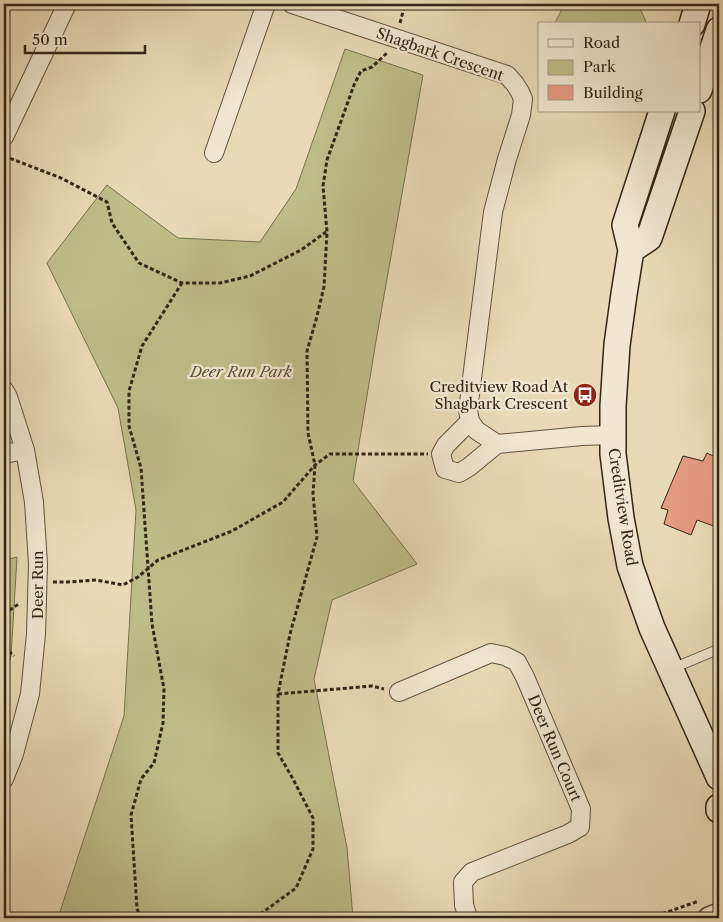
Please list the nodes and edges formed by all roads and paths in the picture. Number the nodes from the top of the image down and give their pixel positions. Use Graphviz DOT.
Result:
graph roads {
  1 [pos="67,4"];
  2 [pos="266,4"];
  3 [pos="292,4"];
  4 [pos="405,4"];
  5 [pos="698,4"];
  6 [pos="693,22"];
  7 [pos="719,30"];
  8 [pos="396,38"];
  9 [pos="700,87"];
  10 [pos="662,112"];
  11 [pos="692,112"];
  12 [pos="4,137"];
  13 [pos="214,154"];
  14 [pos="4,156"];
  15 [pos="327,232"];
  16 [pos="632,250"];
  17 [pos="182,283"];
  18 [pos="4,390"];
  19 [pos="470,421"];
  20 [pos="612,435"];
  21 [pos="497,444"];
  22 [pos="25,450"];
  23 [pos="4,454"];
  24 [pos="441,454"];
  25 [pos="315,465"];
  26 [pos="148,568"];
  27 [pos="38,582"];
  28 [pos="4,647"];
  29 [pos="719,649"];
  30 [pos="14,656"];
  31 [pos="671,670"];
  32 [pos="399,692"];
  33 [pos="278,694"];
  34 [pos="719,777"];
  35 [pos="4,779"];
  36 [pos="706,909"];
  37 [pos="719,914"];
  38 [pos="142,918"];
  39 [pos="255,918"];
  40 [pos="468,918"];
  41 [pos="650,918"];
  1 -- 12 [label="street"];
  2 -- 13 [label="street"];
  3 -- 8 [label="street, Shagbark Crescent"];
  4 -- 8 [label="path"];
  5 -- 6 [label="main road"];
  7 -- 9 [label="main road"];
  8 -- 15 [label="path"];
  8 -- 19 [label="street, Shagbark Crescent"];
  10 -- 16 [label="main road, Creditview Road"];
  11 -- 16 [label="main road"];
  14 -- 17 [label="path"];
  15 -- 17 [label="path"];
  15 -- 25 [label="path"];
  16 -- 20 [label="main road, Creditview Road"];
  17 -- 26 [label="path"];
  18 -- 22 [label="street, Deer Run"];
  19 -- 21 [label="street"];
  19 -- 24 [label="street"];
  20 -- 21 [label="street"];
  20 -- 31 [label="main road, Creditview Road"];
  21 -- 24 [label="street"];
  22 -- 23 [label="street"];
  22 -- 27 [label="street, Deer Run"];
  24 -- 25 [label="path"];
  25 -- 26 [label="path"];
  25 -- 33 [label="path"];
  26 -- 27 [label="path"];
  26 -- 38 [label="path"];
  27 -- 35 [label="street, Deer Run"];
  28 -- 30 [label="path"];
  29 -- 31 [label="lane"];
  31 -- 34 [label="main road, Creditview Road"];
  32 -- 33 [label="path"];
  32 -- 40 [label="street, Deer Run Court"];
  33 -- 39 [label="path"];
  36 -- 37 [label="street"];
  36 -- 41 [label="path"];
}
